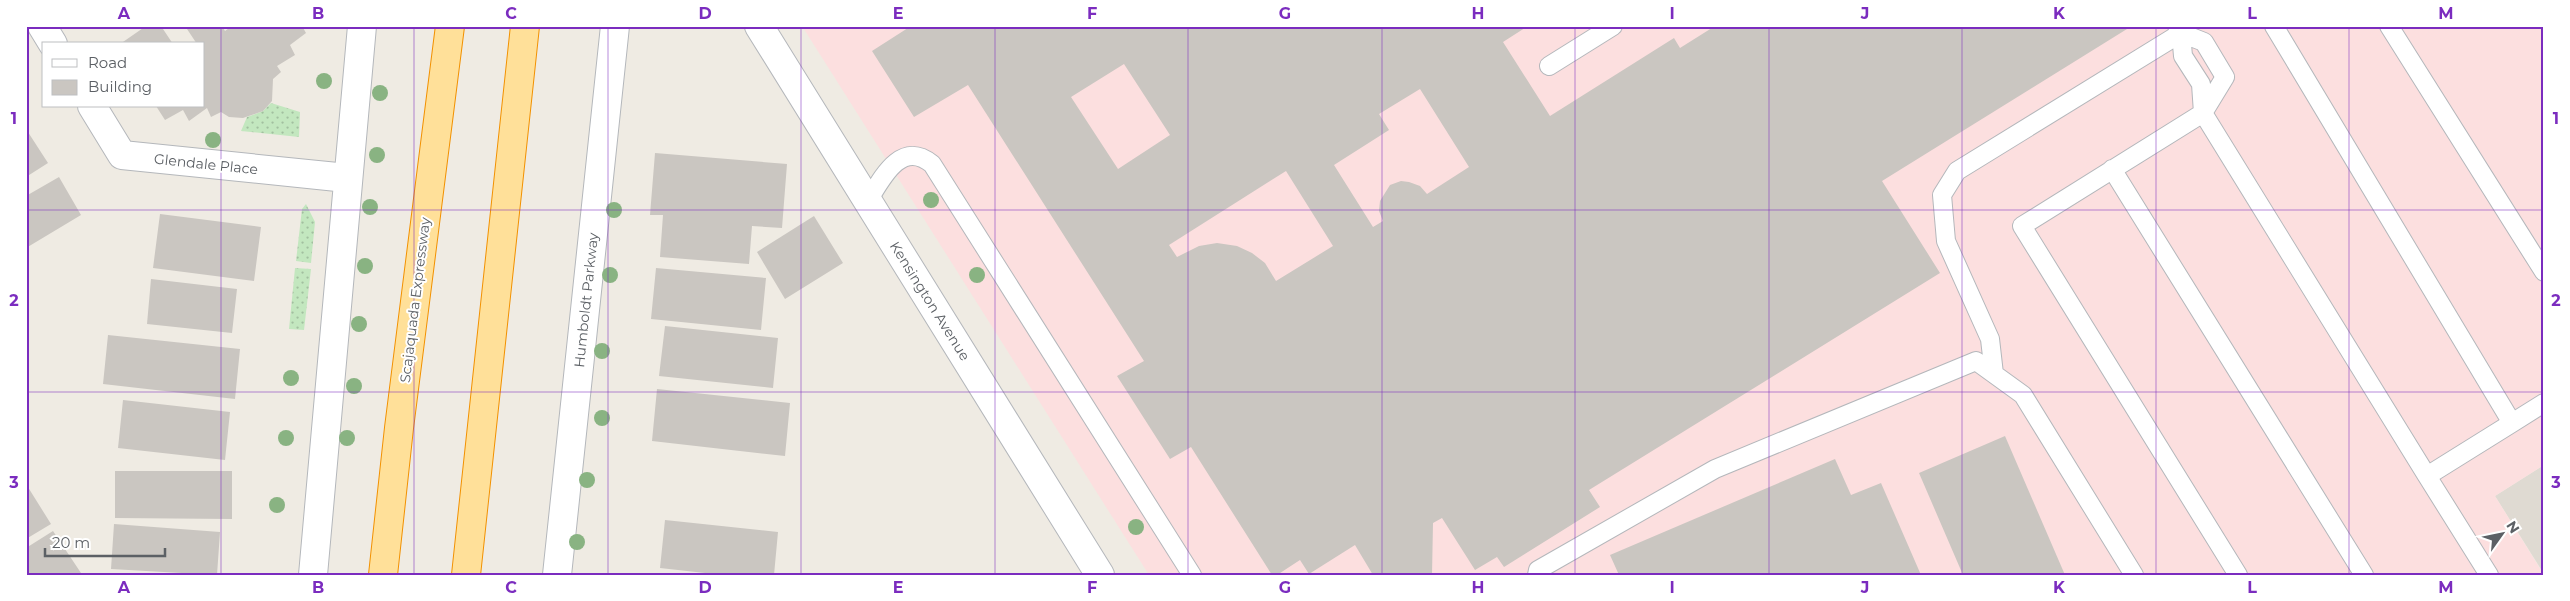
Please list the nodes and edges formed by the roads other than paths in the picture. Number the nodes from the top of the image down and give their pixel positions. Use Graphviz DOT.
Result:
graph roads {
  1 [pos="42,26"];
  2 [pos="362,26"];
  3 [pos="450,26"];
  4 [pos="525,26"];
  5 [pos="615,26"];
  6 [pos="1613,26"];
  7 [pos="2274,26"];
  8 [pos="2389,26"];
  9 [pos="767,30"];
  10 [pos="2179,30"];
  11 [pos="52,42"];
  12 [pos="1549,66"];
  13 [pos="93,108"];
  14 [pos="2203,113"];
  15 [pos="2112,169"];
  16 [pos="347,178"];
  17 [pos="868,201"];
  18 [pos="2544,272"];
  19 [pos="1994,374"];
  20 [pos="2544,403"];
  21 [pos="2512,423"];
  22 [pos="2427,476"];
  23 [pos="313,575"];
  24 [pos="383,575"];
  25 [pos="466,575"];
  26 [pos="557,575"];
  27 [pos="1100,575"];
  28 [pos="1192,575"];
  29 [pos="1537,575"];
  30 [pos="2134,575"];
  31 [pos="2238,575"];
  32 [pos="2364,575"];
  33 [pos="2489,575"];
  1 -- 11 [label="street"];
  2 -- 16 [label="street"];
  3 -- 24 [label="highway, Scajaquada Expressway"];
  4 -- 25 [label="highway"];
  5 -- 26 [label="street, Humboldt Parkway"];
  6 -- 12 [label="lane"];
  7 -- 21 [label="lane"];
  8 -- 18 [label="lane"];
  9 -- 17 [label="street, Kensington Avenue"];
  10 -- 14 [label="lane"];
  10 -- 14 [label="lane"];
  10 -- 19 [label="lane"];
  13 -- 16 [label="street, Glendale Place"];
  14 -- 15 [label="lane"];
  14 -- 22 [label="lane"];
  15 -- 31 [label="lane"];
  15 -- 32 [label="lane"];
  16 -- 23 [label="street"];
  17 -- 27 [label="street, Kensington Avenue"];
  17 -- 28 [label="lane"];
  19 -- 29 [label="lane"];
  19 -- 30 [label="lane"];
  20 -- 21 [label="lane"];
  21 -- 22 [label="lane"];
  22 -- 33 [label="lane"];
}
